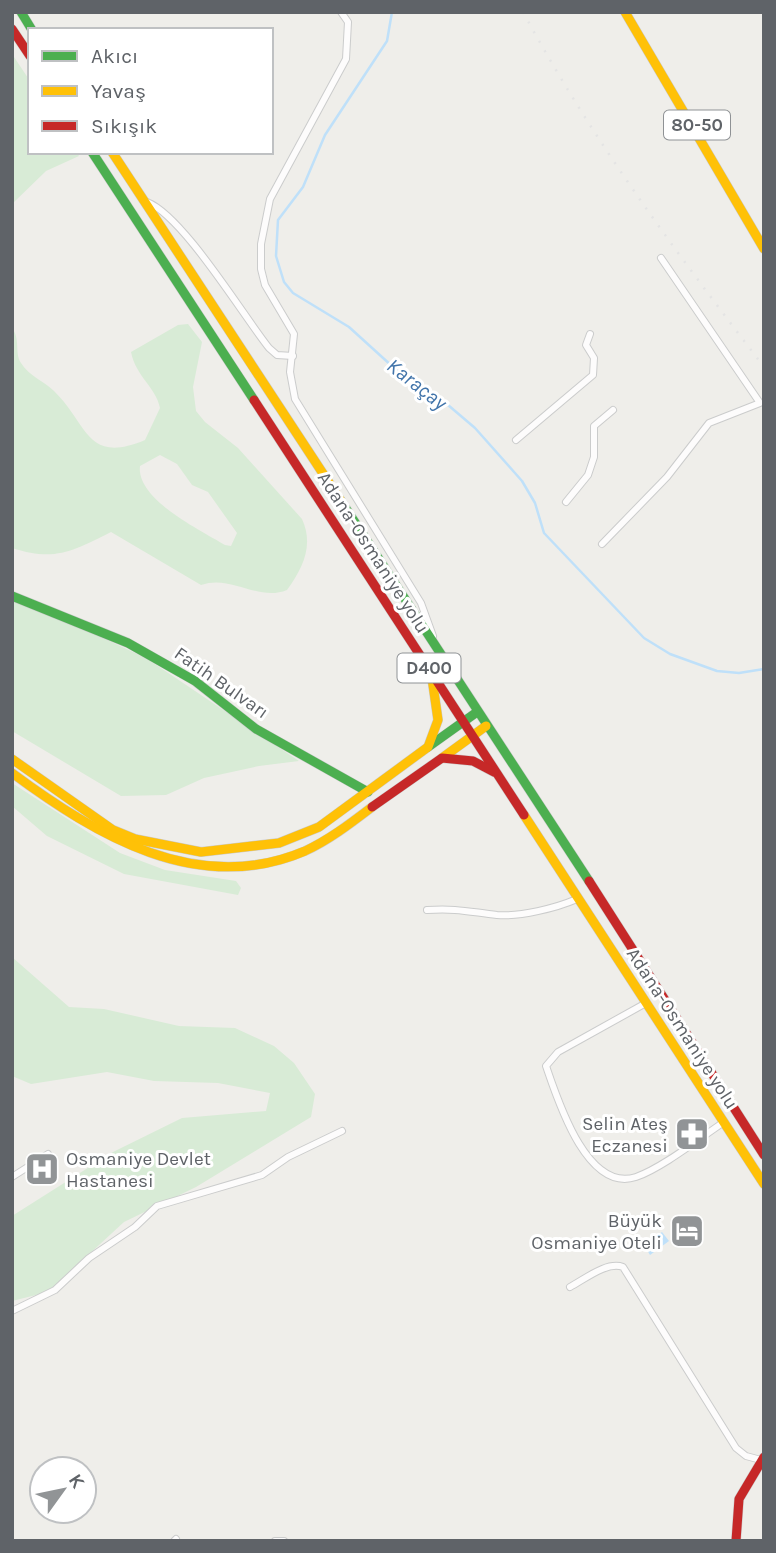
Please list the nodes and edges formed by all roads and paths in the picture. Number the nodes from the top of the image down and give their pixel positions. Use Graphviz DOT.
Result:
graph roads {
  1 [pos="20,12"];
  2 [pos="341,12"];
  3 [pos="625,12"];
  4 [pos="632,12"];
  5 [pos="31,28"];
  6 [pos="12,29"];
  7 [pos="28,53"];
  8 [pos="94,154"];
  9 [pos="113,154"];
  10 [pos="145,201"];
  11 [pos="764,238"];
  12 [pos="764,249"];
  13 [pos="661,258"];
  14 [pos="590,334"];
  15 [pos="293,356"];
  16 [pos="762,402"];
  17 [pos="613,410"];
  18 [pos="516,440"];
  19 [pos="566,502"];
  20 [pos="602,544"];
  21 [pos="12,596"];
  22 [pos="435,647"];
  23 [pos="430,670"];
  24 [pos="477,712"];
  25 [pos="462,723"];
  26 [pos="486,726"];
  27 [pos="471,736"];
  28 [pos="428,747"];
  29 [pos="442,758"];
  30 [pos="12,760"];
  31 [pos="494,772"];
  32 [pos="12,773"];
  33 [pos="368,792"];
  34 [pos="577,898"];
  35 [pos="427,910"];
  36 [pos="646,1003"];
  37 [pos="724,1122"];
  38 [pos="342,1131"];
  39 [pos="48,1154"];
  40 [pos="764,1155"];
  41 [pos="12,1177"];
  42 [pos="764,1184"];
  43 [pos="570,1287"];
  44 [pos="12,1311"];
  45 [pos="762,1458"];
  46 [pos="275,1541"];
  47 [pos="284,1541"];
  48 [pos="736,1541"];
  1 -- 5 [label="main road"];
  2 -- 15 [label="street"];
  3 -- 12 [label="main road"];
  4 -- 11 [label="main road, 80-50"];
  6 -- 7 [label="main road"];
  8 -- 23 [label="main road, Adana-Osmaniye yolu / D400"];
  9 -- 10 [label="main road, Adana-Osmaniye yolu / D400"];
  10 -- 15 [label="street"];
  10 -- 22 [label="main road, Adana-Osmaniye yolu / D400"];
  13 -- 16 [label="street"];
  14 -- 18 [label="street"];
  15 -- 22 [label="street"];
  16 -- 20 [label="street"];
  17 -- 19 [label="street"];
  21 -- 33 [label="main road, Fatih Bulvarı"];
  22 -- 24 [label="main road, Adana-Osmaniye yolu / D400"];
  23 -- 25 [label="main road, Adana-Osmaniye yolu / D400"];
  23 -- 28 [label="main road"];
  24 -- 25 [label="main road"];
  24 -- 26 [label="main road, Adana-Osmaniye yolu / D400"];
  25 -- 27 [label="main road, Adana-Osmaniye yolu / D400"];
  25 -- 28 [label="main road"];
  26 -- 27 [label="main road"];
  26 -- 40 [label="main road, Adana-Osmaniye yolu / D400"];
  27 -- 29 [label="main road"];
  27 -- 31 [label="main road, Adana-Osmaniye yolu / D400"];
  28 -- 33 [label="main road"];
  29 -- 31 [label="main road"];
  29 -- 32 [label="main road"];
  30 -- 33 [label="main road"];
  31 -- 34 [label="main road, Adana-Osmaniye yolu / D400"];
  34 -- 35 [label="street"];
  34 -- 36 [label="main road, Adana-Osmaniye yolu / D400"];
  36 -- 37 [label="main road, Adana-Osmaniye yolu / D400"];
  36 -- 37 [label="street"];
  37 -- 42 [label="main road, Adana-Osmaniye yolu / D400"];
  38 -- 44 [label="street"];
  39 -- 41 [label="street"];
  43 -- 45 [label="street"];
  45 -- 48 [label="main road"];
  46 -- 47 [label="street"];
}
